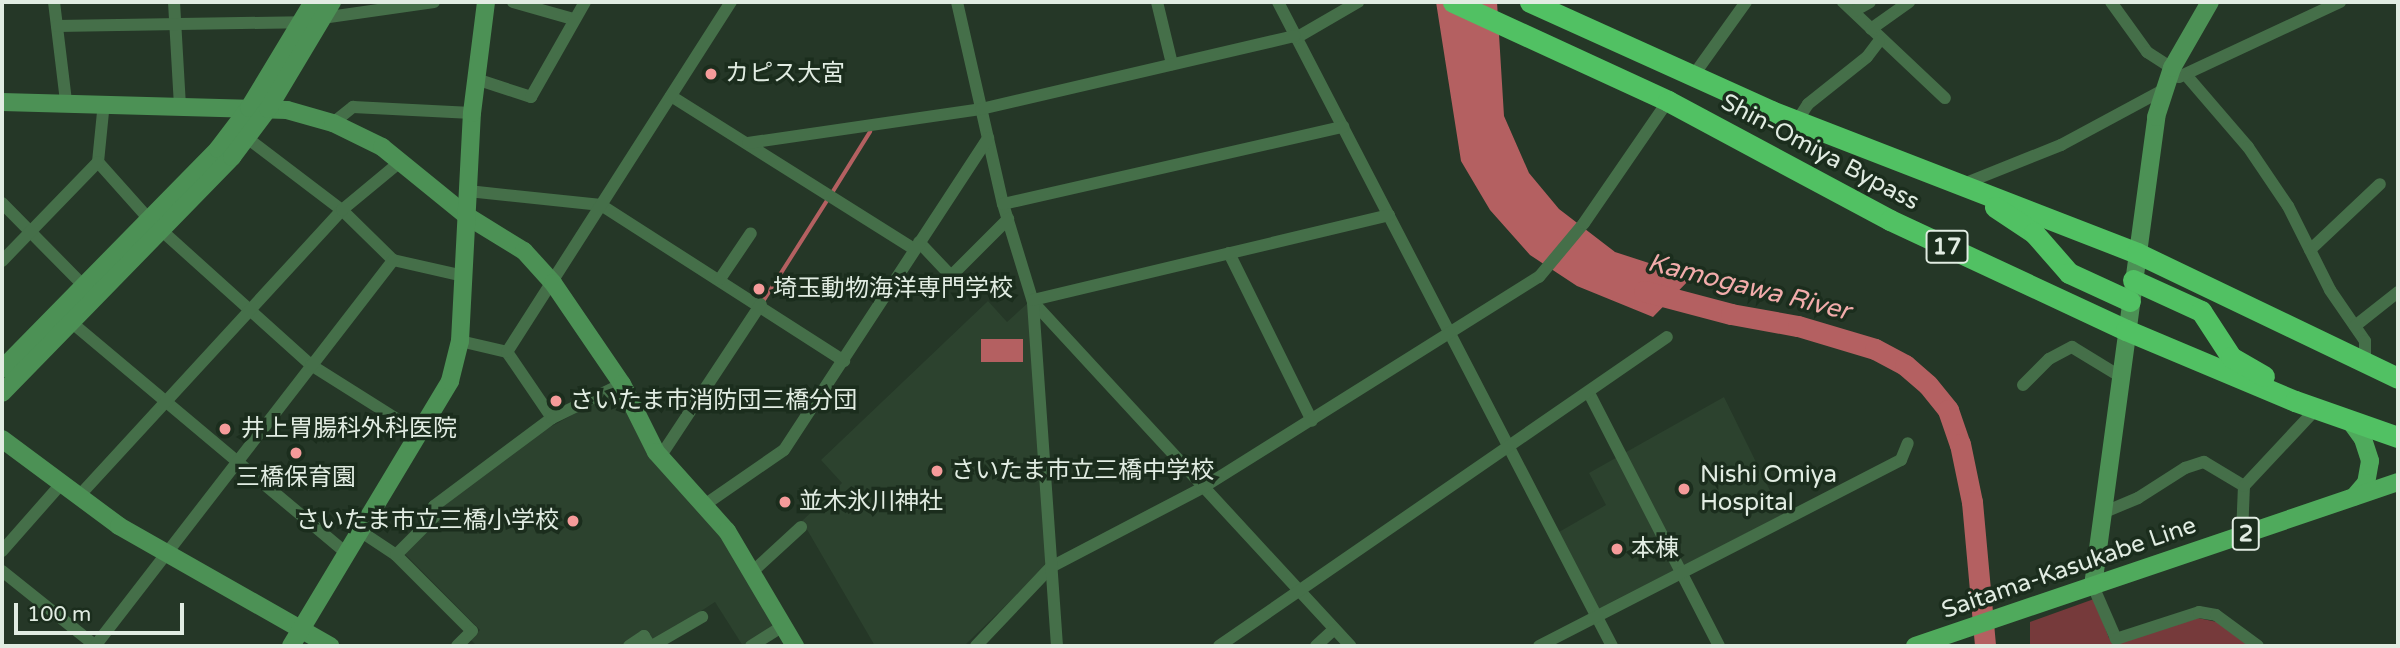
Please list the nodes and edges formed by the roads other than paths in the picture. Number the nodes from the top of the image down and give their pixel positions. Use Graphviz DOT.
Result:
graph roads {
  1 [pos="54,2"];
  2 [pos="174,2"];
  3 [pos="313,2"];
  4 [pos="332,2"];
  5 [pos="434,2"];
  6 [pos="486,2"];
  7 [pos="513,2"];
  8 [pos="585,2"];
  9 [pos="731,2"];
  10 [pos="957,2"];
  11 [pos="1157,2"];
  12 [pos="1278,2"];
  13 [pos="1358,2"];
  14 [pos="1453,2"];
  15 [pos="1530,2"];
  16 [pos="1746,2"];
  17 [pos="1843,2"];
  18 [pos="1870,2"];
  19 [pos="1909,2"];
  20 [pos="2111,2"];
  21 [pos="2210,2"];
  22 [pos="2340,2"];
  23 [pos="1854,11"];
  24 [pos="323,18"];
  25 [pos="573,19"];
  26 [pos="301,22"];
  27 [pos="175,23"];
  28 [pos="57,26"];
  29 [pos="1871,29"];
  30 [pos="1295,37"];
  31 [pos="1879,41"];
  32 [pos="1172,64"];
  33 [pos="1693,76"];
  34 [pos="2172,78"];
  35 [pos="476,79"];
  36 [pos="671,96"];
  37 [pos="1945,98"];
  38 [pos="66,101"];
  39 [pos="1668,101"];
  40 [pos="2,102"];
  41 [pos="104,102"];
  42 [pos="180,105"];
  43 [pos="249,108"];
  44 [pos="268,108"];
  45 [pos="981,109"];
  46 [pos="472,113"];
  47 [pos="1797,121"];
  48 [pos="333,123"];
  49 [pos="1343,127"];
  50 [pos="247,138"];
  51 [pos="988,138"];
  52 [pos="748,144"];
  53 [pos="401,161"];
  54 [pos="98,162"];
  55 [pos="469,168"];
  56 [pos="2380,184"];
  57 [pos="1961,185"];
  58 [pos="432,186"];
  59 [pos="468,191"];
  60 [pos="2,203"];
  61 [pos="1003,204"];
  62 [pos="601,205"];
  63 [pos="342,210"];
  64 [pos="1389,215"];
  65 [pos="467,216"];
  66 [pos="1008,219"];
  67 [pos="155,225"];
  68 [pos="30,232"];
  69 [pos="751,233"];
  70 [pos="917,246"];
  71 [pos="2310,250"];
  72 [pos="1229,253"];
  73 [pos="2137,253"];
  74 [pos="393,260"];
  75 [pos="2,261"];
  76 [pos="464,276"];
  77 [pos="720,279"];
  78 [pos="553,283"];
  79 [pos="83,285"];
  80 [pos="2131,290"];
  81 [pos="2398,292"];
  82 [pos="1033,300"];
  83 [pos="761,304"];
  84 [pos="250,309"];
  85 [pos="71,322"];
  86 [pos="2355,326"];
  87 [pos="2126,330"];
  88 [pos="1453,334"];
  89 [pos="1667,337"];
  90 [pos="460,341"];
  91 [pos="507,352"];
  92 [pos="2365,360"];
  93 [pos="845,361"];
  94 [pos="312,365"];
  95 [pos="2,369"];
  96 [pos="2118,376"];
  97 [pos="2398,378"];
  98 [pos="622,384"];
  99 [pos="2023,386"];
  100 [pos="2,393"];
  101 [pos="1589,393"];
  102 [pos="165,401"];
  103 [pos="2316,408"];
  104 [pos="552,418"];
  105 [pos="1312,421"];
  106 [pos="2350,421"];
  107 [pos="419,433"];
  108 [pos="2398,437"];
  109 [pos="2,439"];
  110 [pos="1908,443"];
  111 [pos="1511,446"];
  112 [pos="660,457"];
  113 [pos="234,461"];
  114 [pos="2398,482"];
  115 [pos="62,483"];
  116 [pos="2244,486"];
  117 [pos="1202,488"];
  118 [pos="79,496"];
  119 [pos="2354,498"];
  120 [pos="703,506"];
  121 [pos="2100,514"];
  122 [pos="802,527"];
  123 [pos="360,531"];
  124 [pos="2242,535"];
  125 [pos="2,551"];
  126 [pos="165,552"];
  127 [pos="346,553"];
  128 [pos="396,555"];
  129 [pos="1051,567"];
  130 [pos="2,571"];
  131 [pos="751,573"];
  132 [pos="1681,573"];
  133 [pos="2093,586"];
  134 [pos="1297,593"];
  135 [pos="1597,616"];
  136 [pos="702,617"];
  137 [pos="783,626"];
  138 [pos="301,628"];
  139 [pos="1333,630"];
  140 [pos="96,646"];
  141 [pos="291,646"];
  142 [pos="330,646"];
  143 [pos="457,646"];
  144 [pos="629,646"];
  145 [pos="651,646"];
  146 [pos="751,646"];
  147 [pos="795,646"];
  148 [pos="976,646"];
  149 [pos="1057,646"];
  150 [pos="1219,646"];
  151 [pos="1316,646"];
  152 [pos="1349,646"];
  153 [pos="1539,646"];
  154 [pos="1612,646"];
  155 [pos="1719,646"];
  156 [pos="1915,646"];
  157 [pos="2258,646"];
  1 -- 28 [label="street"];
  2 -- 27 [label="street"];
  3 -- 26 [label="street"];
  4 -- 24 [label="street"];
  5 -- 24 [label="street"];
  6 -- 35 [label="street"];
  7 -- 25 [label="street"];
  8 -- 25 [label="street"];
  9 -- 36 [label="street"];
  10 -- 45 [label="street"];
  11 -- 32 [label="street"];
  12 -- 30 [label="street"];
  13 -- 30 [label="street"];
  14 -- 39 [label="highway, Shin-Omiya Bypass / 17"];
  15 -- 33 [label="highway, Shin-Omiya Bypass"];
  16 -- 33 [label="street"];
  17 -- 23 [label="street"];
  18 -- 23 [label="street"];
  19 -- 29 [label="street"];
  20 -- 34 [label="street"];
  21 -- 34 [label="street"];
  22 -- 34 [label="street"];
  23 -- 29 [label="street"];
  24 -- 44 [label="street"];
  25 -- 35 [label="street"];
  26 -- 27 [label="street"];
  26 -- 43 [label="street"];
  27 -- 28 [label="street"];
  27 -- 42 [label="street"];
  28 -- 38 [label="street"];
  29 -- 31 [label="street"];
  30 -- 32 [label="street"];
  30 -- 49 [label="street"];
  31 -- 37 [label="street"];
  31 -- 47 [label="street"];
  32 -- 45 [label="street"];
  33 -- 47 [label="highway, Shin-Omiya Bypass"];
  34 -- 57 [label="street"];
  34 -- 71 [label="street"];
  34 -- 73 [label="street"];
  35 -- 46 [label="street"];
  36 -- 52 [label="street"];
  36 -- 62 [label="street"];
  38 -- 40 [label="street"];
  38 -- 41 [label="street"];
  39 -- 87 [label="highway, Shin-Omiya Bypass / 17"];
  39 -- 88 [label="street"];
  41 -- 42 [label="street"];
  41 -- 54 [label="street"];
  42 -- 43 [label="street"];
  43 -- 44 [label="street"];
  43 -- 67 [label="street"];
  44 -- 48 [label="street"];
  44 -- 50 [label="street"];
  45 -- 51 [label="street"];
  45 -- 52 [label="street"];
  46 -- 48 [label="street"];
  46 -- 55 [label="street"];
  47 -- 57 [label="highway, Shin-Omiya Bypass"];
  48 -- 53 [label="street"];
  49 -- 61 [label="street"];
  49 -- 64 [label="street"];
  50 -- 63 [label="street"];
  50 -- 67 [label="street"];
  51 -- 61 [label="street"];
  51 -- 70 [label="street"];
  52 -- 70 [label="street"];
  53 -- 58 [label="street"];
  53 -- 63 [label="street"];
  54 -- 67 [label="street"];
  54 -- 68 [label="street"];
  55 -- 58 [label="street"];
  55 -- 59 [label="street"];
  56 -- 71 [label="street"];
  57 -- 73 [label="highway, Shin-Omiya Bypass"];
  57 -- 80 [label="highway"];
  58 -- 65 [label="street"];
  59 -- 62 [label="street"];
  59 -- 65 [label="street"];
  60 -- 68 [label="street"];
  61 -- 66 [label="street"];
  62 -- 77 [label="street"];
  62 -- 78 [label="street"];
  63 -- 74 [label="street"];
  63 -- 84 [label="street"];
  64 -- 72 [label="street"];
  64 -- 88 [label="street"];
  65 -- 76 [label="street"];
  65 -- 78 [label="street"];
  66 -- 70 [label="street"];
  66 -- 82 [label="street"];
  67 -- 79 [label="street"];
  67 -- 84 [label="street"];
  67 -- 85 [label="street"];
  68 -- 75 [label="street"];
  68 -- 79 [label="street"];
  69 -- 77 [label="street"];
  70 -- 93 [label="street"];
  71 -- 86 [label="street"];
  72 -- 82 [label="street"];
  72 -- 105 [label="street"];
  73 -- 80 [label="street"];
  73 -- 92 [label="highway, Shin-Omiya Bypass"];
  74 -- 76 [label="street"];
  74 -- 94 [label="street"];
  76 -- 90 [label="street"];
  77 -- 83 [label="street"];
  78 -- 91 [label="street"];
  78 -- 98 [label="street"];
  79 -- 95 [label="street"];
  80 -- 87 [label="street"];
  80 -- 103 [label="highway"];
  81 -- 86 [label="street"];
  82 -- 117 [label="street"];
  82 -- 129 [label="street"];
  83 -- 93 [label="street"];
  83 -- 112 [label="street"];
  84 -- 94 [label="street"];
  84 -- 102 [label="street"];
  85 -- 100 [label="street"];
  85 -- 102 [label="street"];
  86 -- 92 [label="street"];
  87 -- 96 [label="street"];
  87 -- 103 [label="highway, Shin-Omiya Bypass / 17"];
  88 -- 105 [label="street"];
  88 -- 111 [label="street"];
  89 -- 101 [label="street"];
  90 -- 91 [label="street"];
  90 -- 107 [label="street"];
  91 -- 104 [label="street"];
  92 -- 97 [label="highway, Shin-Omiya Bypass"];
  93 -- 120 [label="street"];
  94 -- 107 [label="street"];
  94 -- 113 [label="street"];
  96 -- 99 [label="street"];
  96 -- 121 [label="street"];
  98 -- 104 [label="street"];
  98 -- 112 [label="street"];
  101 -- 111 [label="street"];
  101 -- 132 [label="street"];
  102 -- 113 [label="street"];
  102 -- 118 [label="street"];
  103 -- 106 [label="highway, Shin-Omiya Bypass / 17"];
  103 -- 116 [label="street"];
  104 -- 128 [label="street"];
  105 -- 117 [label="street"];
  106 -- 108 [label="highway, Shin-Omiya Bypass / 17"];
  106 -- 119 [label="main road"];
  107 -- 123 [label="street"];
  109 -- 115 [label="street"];
  110 -- 132 [label="street"];
  111 -- 134 [label="street"];
  111 -- 135 [label="street"];
  112 -- 120 [label="street"];
  113 -- 126 [label="street"];
  113 -- 127 [label="street"];
  114 -- 119 [label="main road, Saitama-Kasukabe Line / 2"];
  115 -- 118 [label="street"];
  115 -- 125 [label="street"];
  116 -- 121 [label="street"];
  116 -- 124 [label="street"];
  117 -- 129 [label="street"];
  117 -- 134 [label="street"];
  118 -- 126 [label="street"];
  119 -- 124 [label="main road, Saitama-Kasukabe Line / 2"];
  120 -- 131 [label="street"];
  121 -- 133 [label="street"];
  122 -- 131 [label="street"];
  123 -- 127 [label="street"];
  123 -- 128 [label="street"];
  124 -- 133 [label="main road, Saitama-Kasukabe Line / 2"];
  126 -- 138 [label="street"];
  126 -- 140 [label="street"];
  127 -- 138 [label="street"];
  128 -- 143 [label="street"];
  129 -- 148 [label="street"];
  129 -- 149 [label="street"];
  130 -- 140 [label="street"];
  131 -- 137 [label="street"];
  132 -- 135 [label="street"];
  132 -- 155 [label="street"];
  133 -- 156 [label="main road, Saitama-Kasukabe Line / 2"];
  133 -- 157 [label="street"];
  134 -- 139 [label="street"];
  134 -- 150 [label="street"];
  135 -- 153 [label="street"];
  135 -- 154 [label="street"];
  136 -- 145 [label="street"];
  137 -- 146 [label="street"];
  137 -- 147 [label="street"];
  138 -- 141 [label="street"];
  138 -- 142 [label="street"];
  139 -- 151 [label="street"];
  139 -- 152 [label="street"];
  144 -- 145 [label="street"];
}
